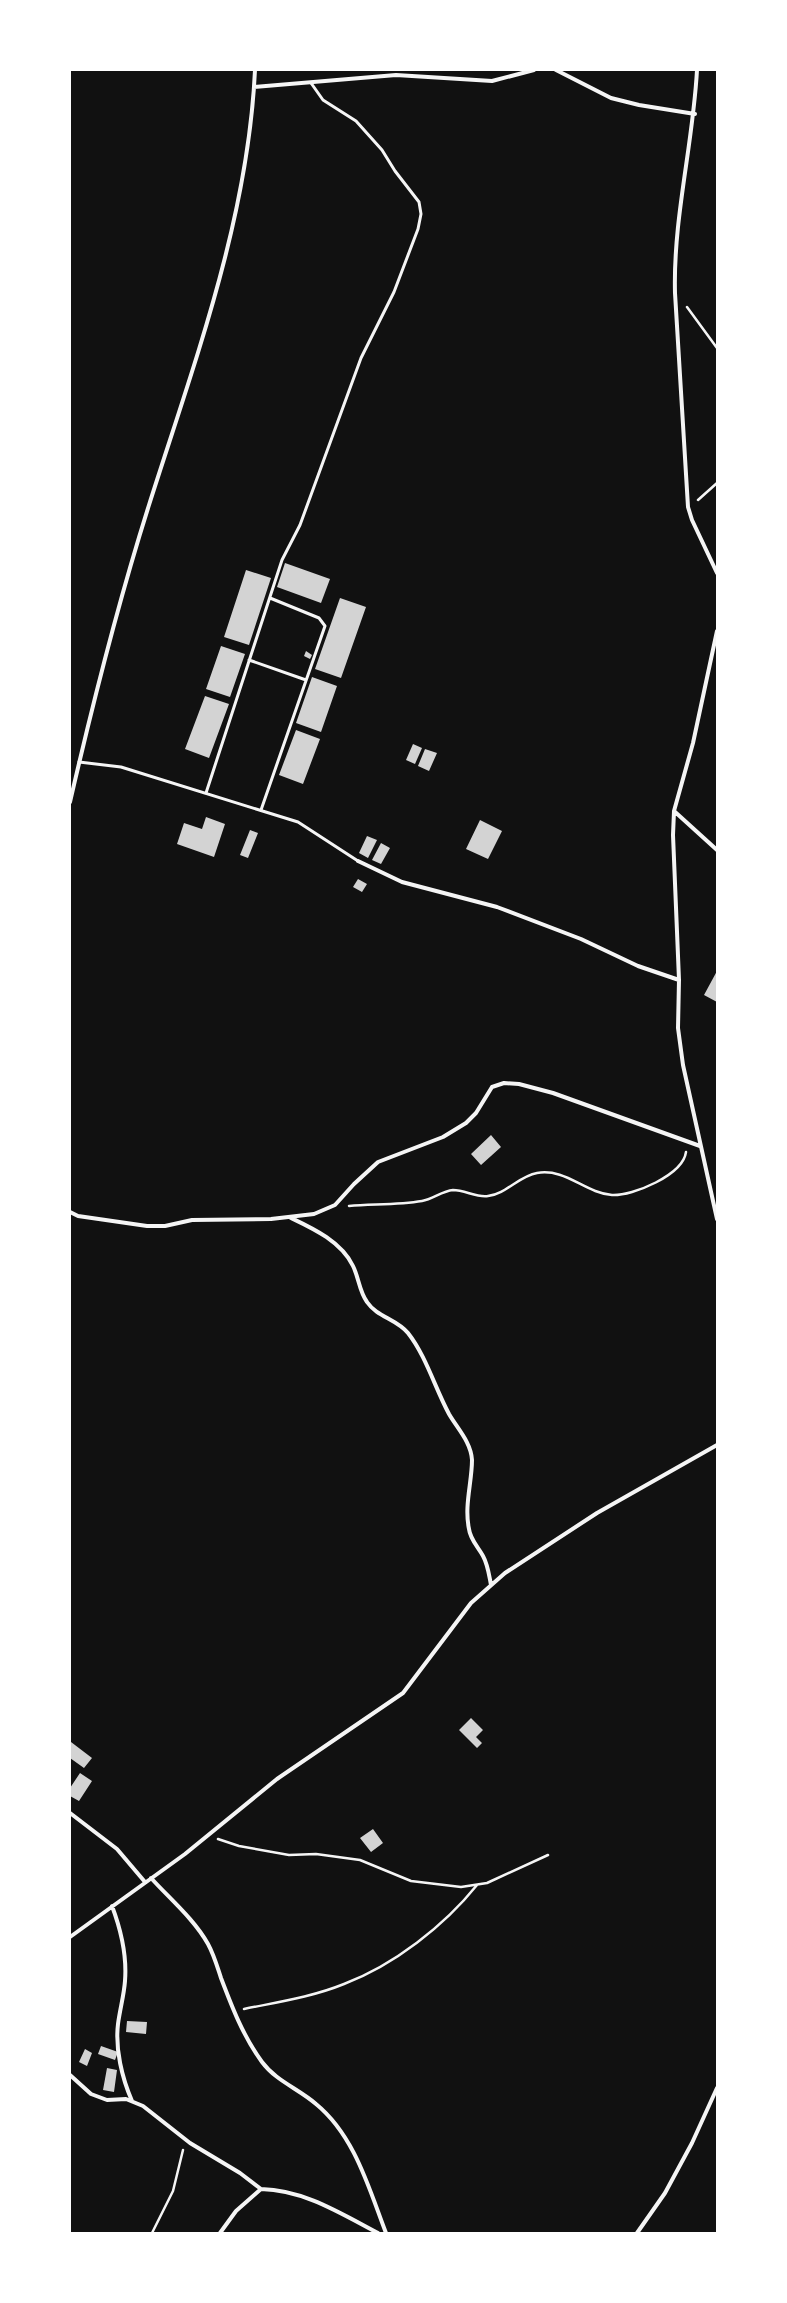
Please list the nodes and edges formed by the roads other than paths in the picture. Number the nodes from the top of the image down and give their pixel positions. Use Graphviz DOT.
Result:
graph roads {
  1 [pos="255,70"];
  2 [pos="534,70"];
  3 [pos="556,70"];
  4 [pos="697,70"];
  5 [pos="311,83"];
  6 [pos="254,87"];
  7 [pos="695,114"];
  8 [pos="717,573"];
  9 [pos="270,598"];
  10 [pos="717,631"];
  11 [pos="249,660"];
  12 [pos="306,680"];
  13 [pos="79,762"];
  14 [pos="70,777"];
  15 [pos="76,777"];
  16 [pos="206,793"];
  17 [pos="70,802"];
  18 [pos="261,810"];
  19 [pos="674,811"];
  20 [pos="717,850"];
  21 [pos="358,861"];
  22 [pos="679,980"];
  23 [pos="700,1146"];
  24 [pos="70,1212"];
  25 [pos="288,1217"];
  26 [pos="717,1219"];
  27 [pos="717,1445"];
  28 [pos="491,1585"];
  29 [pos="70,1813"];
  30 [pos="151,1878"];
  31 [pos="145,1882"];
  32 [pos="112,1906"];
  33 [pos="70,1937"];
  34 [pos="70,2075"];
  35 [pos="717,2088"];
  36 [pos="132,2102"];
  37 [pos="261,2189"];
  38 [pos="220,2233"];
  39 [pos="378,2233"];
  40 [pos="386,2233"];
  41 [pos="636,2233"];
  1 -- 6 [label="street"];
  2 -- 5 [label="street"];
  3 -- 7 [label="street"];
  4 -- 7 [label="street"];
  5 -- 6 [label="street"];
  5 -- 9 [label="lane"];
  6 -- 13 [label="street"];
  7 -- 8 [label="street"];
  9 -- 11 [label="lane"];
  9 -- 12 [label="lane"];
  10 -- 19 [label="street"];
  11 -- 12 [label="lane"];
  11 -- 16 [label="lane"];
  12 -- 18 [label="lane"];
  13 -- 15 [label="street"];
  13 -- 16 [label="lane"];
  14 -- 15 [label="street"];
  15 -- 17 [label="street"];
  16 -- 18 [label="lane"];
  18 -- 21 [label="lane"];
  19 -- 20 [label="street"];
  19 -- 22 [label="street"];
  21 -- 22 [label="street"];
  22 -- 23 [label="street"];
  23 -- 25 [label="street"];
  23 -- 26 [label="street"];
  24 -- 25 [label="street"];
  25 -- 28 [label="street"];
  27 -- 28 [label="street"];
  28 -- 30 [label="street"];
  29 -- 31 [label="street"];
  30 -- 31 [label="street"];
  30 -- 40 [label="street"];
  31 -- 32 [label="street"];
  32 -- 33 [label="street"];
  32 -- 36 [label="street"];
  34 -- 36 [label="street"];
  35 -- 41 [label="street"];
  36 -- 37 [label="street"];
  37 -- 38 [label="street"];
  37 -- 39 [label="street"];
}
